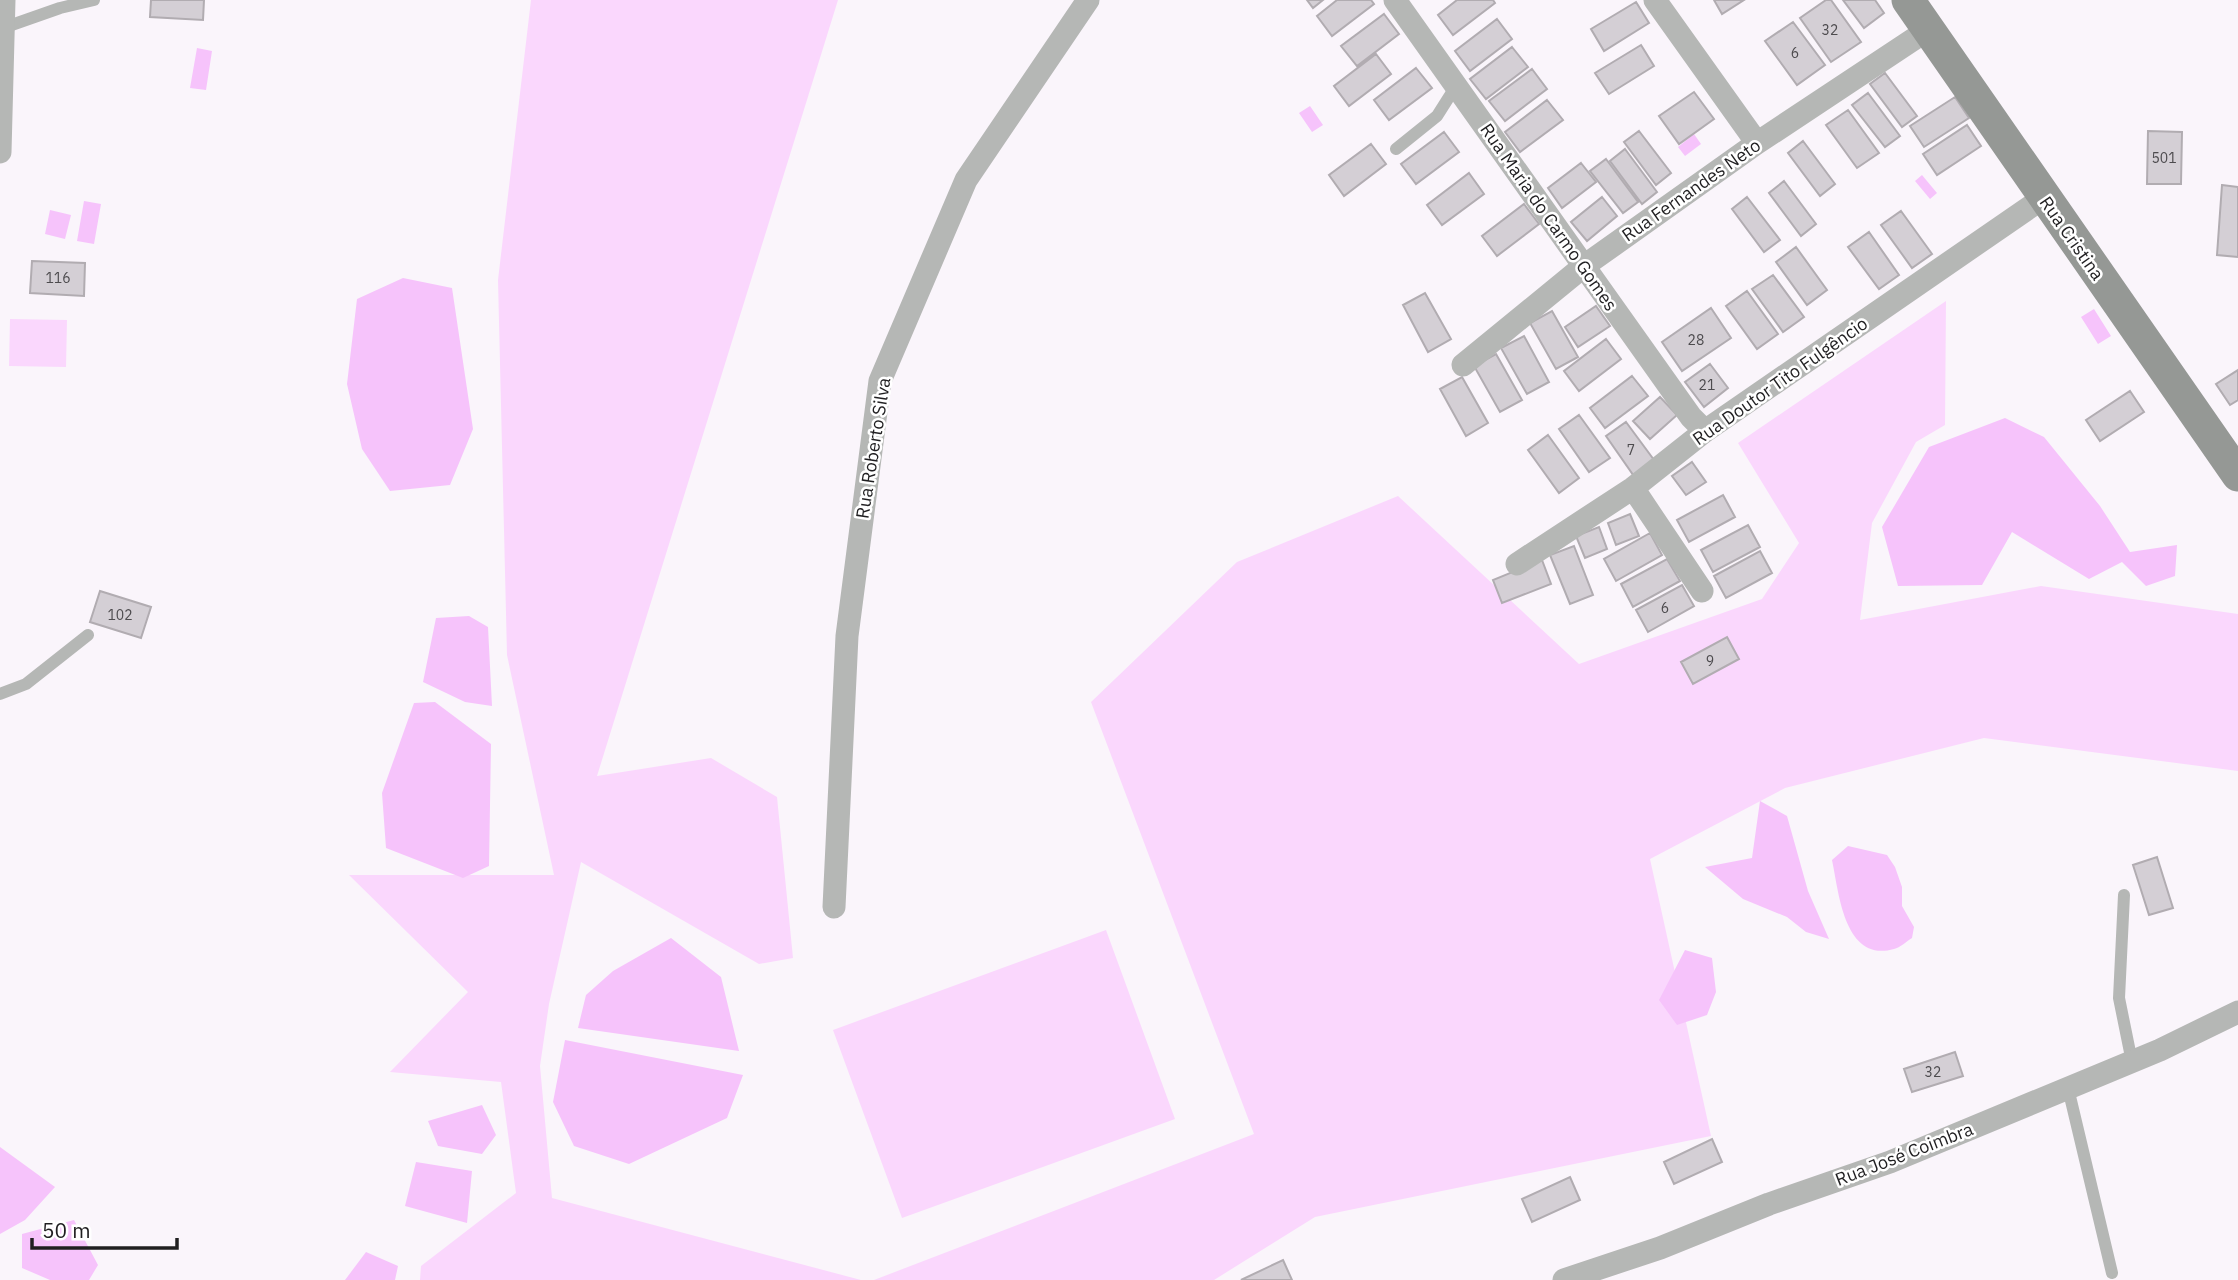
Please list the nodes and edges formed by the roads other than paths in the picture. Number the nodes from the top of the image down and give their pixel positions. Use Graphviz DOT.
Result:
graph roads {
  1 [pos="4,0"];
  2 [pos="94,0"];
  3 [pos="1088,0"];
  4 [pos="1395,0"];
  5 [pos="1655,0"];
  6 [pos="1908,0"];
  7 [pos="3,28"];
  8 [pos="1929,29"];
  9 [pos="1456,86"];
  10 [pos="1757,143"];
  11 [pos="1396,149"];
  12 [pos="0,152"];
  13 [pos="2043,198"];
  14 [pos="1584,266"];
  15 [pos="1463,365"];
  16 [pos="1705,431"];
  17 [pos="2238,475"];
  18 [pos="1633,488"];
  19 [pos="1517,564"];
  20 [pos="1702,591"];
  21 [pos="88,635"];
  22 [pos="0,694"];
  23 [pos="2124,895"];
  24 [pos="834,907"];
  25 [pos="2238,1012"];
  26 [pos="2132,1062"];
  27 [pos="2068,1088"];
  28 [pos="2112,1273"];
  29 [pos="1564,1280"];
  1 -- 7 [label="street"];
  2 -- 7 [label="lane"];
  3 -- 24 [label="street, Rua Roberto Silva"];
  4 -- 9 [label="street, Rua Maria do Carmo Gomes"];
  5 -- 10 [label="street"];
  6 -- 8 [label="main road, Rua Cristina"];
  7 -- 12 [label="street"];
  8 -- 10 [label="street, Rua Fernandes Neto"];
  8 -- 13 [label="main road, Rua Cristina"];
  9 -- 11 [label="lane"];
  9 -- 14 [label="street, Rua Maria do Carmo Gomes"];
  10 -- 14 [label="street, Rua Fernandes Neto"];
  13 -- 16 [label="street, Rua Doutor Tito Fulgêncio"];
  13 -- 17 [label="main road, Rua Cristina"];
  14 -- 15 [label="street, Rua Fernandes Neto"];
  14 -- 16 [label="street, Rua Maria do Carmo Gomes"];
  16 -- 18 [label="street, Rua Doutor Tito Fulgêncio"];
  18 -- 19 [label="street, Rua Doutor Tito Fulgêncio"];
  18 -- 20 [label="street"];
  21 -- 22 [label="lane"];
  23 -- 26 [label="lane"];
  25 -- 26 [label="street, Rua José Coimbra"];
  26 -- 27 [label="street, Rua José Coimbra"];
  27 -- 28 [label="lane"];
  27 -- 29 [label="street, Rua José Coimbra"];
}
